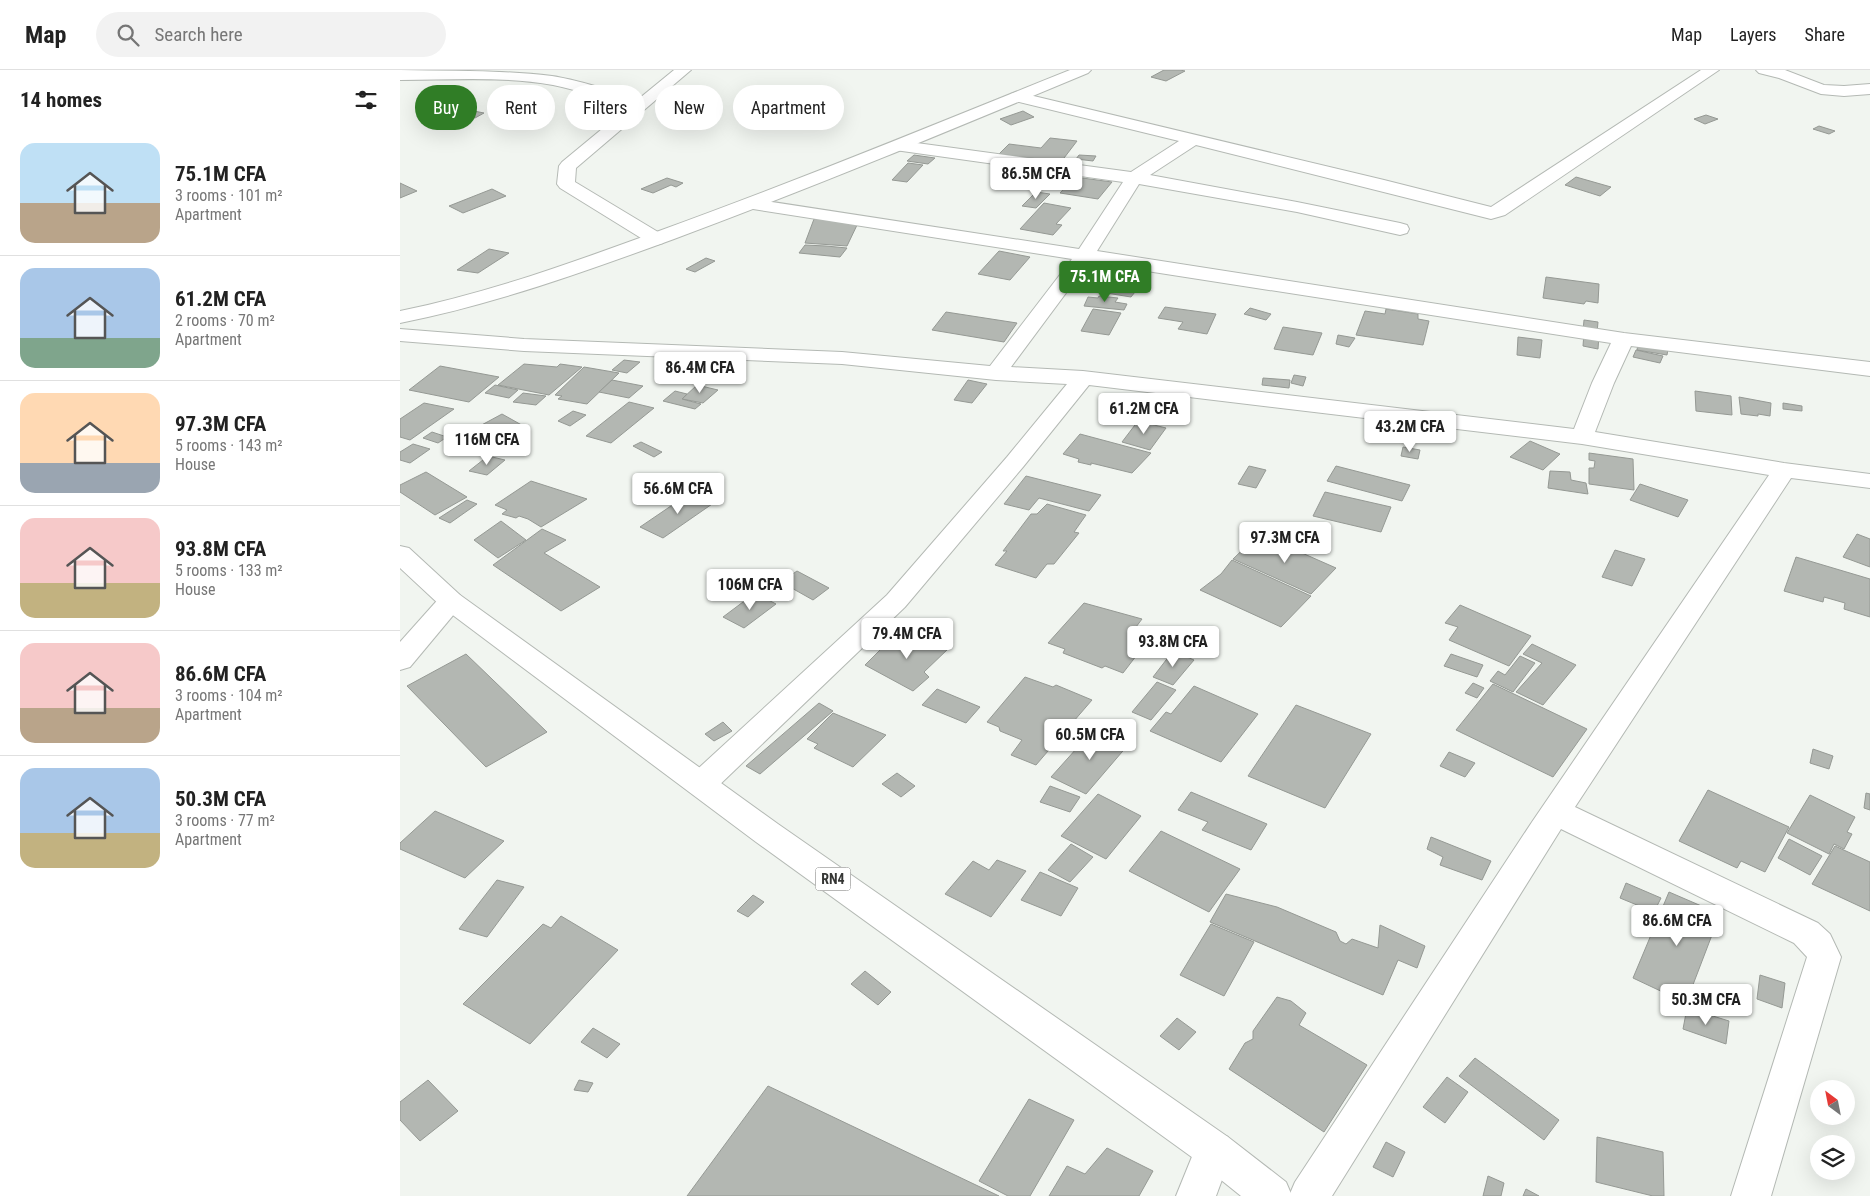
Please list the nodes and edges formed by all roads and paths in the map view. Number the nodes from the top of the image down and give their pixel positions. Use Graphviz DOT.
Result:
graph roads {
  1 [pos="683,70"];
  2 [pos="1083,70"];
  3 [pos="1711,70"];
  4 [pos="1764,70"];
  5 [pos="400,75"];
  6 [pos="569,85"];
  7 [pos="1870,89"];
  8 [pos="1017,97"];
  9 [pos="645,101"];
  10 [pos="611,130"];
  11 [pos="1193,140"];
  12 [pos="902,146"];
  13 [pos="1134,178"];
  14 [pos="753,204"];
  15 [pos="1400,229"];
  16 [pos="656,239"];
  17 [pos="1084,256"];
  18 [pos="400,317"];
  19 [pos="400,335"];
  20 [pos="1624,339"];
  21 [pos="1870,369"];
  22 [pos="996,373"];
  23 [pos="1083,378"];
  24 [pos="1582,436"];
  25 [pos="1784,470"];
  26 [pos="1870,480"];
  27 [pos="400,554"];
  28 [pos="451,601"];
  29 [pos="400,660"];
  30 [pos="701,784"];
  31 [pos="1556,812"];
  32 [pos="1214,1150"];
  33 [pos="1196,1196"];
  34 [pos="1272,1196"];
  35 [pos="1310,1196"];
  36 [pos="1751,1196"];
  1 -- 9 [label="main road"];
  2 -- 8 [label="main road"];
  3 -- 11 [label="main road"];
  4 -- 7 [label="main road"];
  5 -- 6 [label="main road"];
  8 -- 11 [label="main road"];
  8 -- 12 [label="main road"];
  10 -- 16 [label="main road"];
  11 -- 13 [label="main road"];
  12 -- 13 [label="main road"];
  12 -- 14 [label="main road"];
  13 -- 15 [label="main road"];
  13 -- 17 [label="main road"];
  14 -- 16 [label="main road"];
  14 -- 17 [label="main road"];
  16 -- 18 [label="main road"];
  17 -- 20 [label="main road"];
  17 -- 22 [label="main road"];
  19 -- 22 [label="main road"];
  20 -- 21 [label="main road"];
  20 -- 24 [label="main road"];
  22 -- 23 [label="main road"];
  23 -- 24 [label="main road"];
  23 -- 30 [label="main road"];
  24 -- 25 [label="main road"];
  25 -- 26 [label="main road"];
  25 -- 31 [label="main road"];
  27 -- 28 [label="main road, RN4"];
  28 -- 29 [label="main road"];
  28 -- 30 [label="main road, RN4"];
  30 -- 32 [label="main road, RN4"];
  31 -- 35 [label="main road"];
  31 -- 36 [label="main road"];
  32 -- 33 [label="main road"];
  32 -- 34 [label="main road, RN4"];
}
